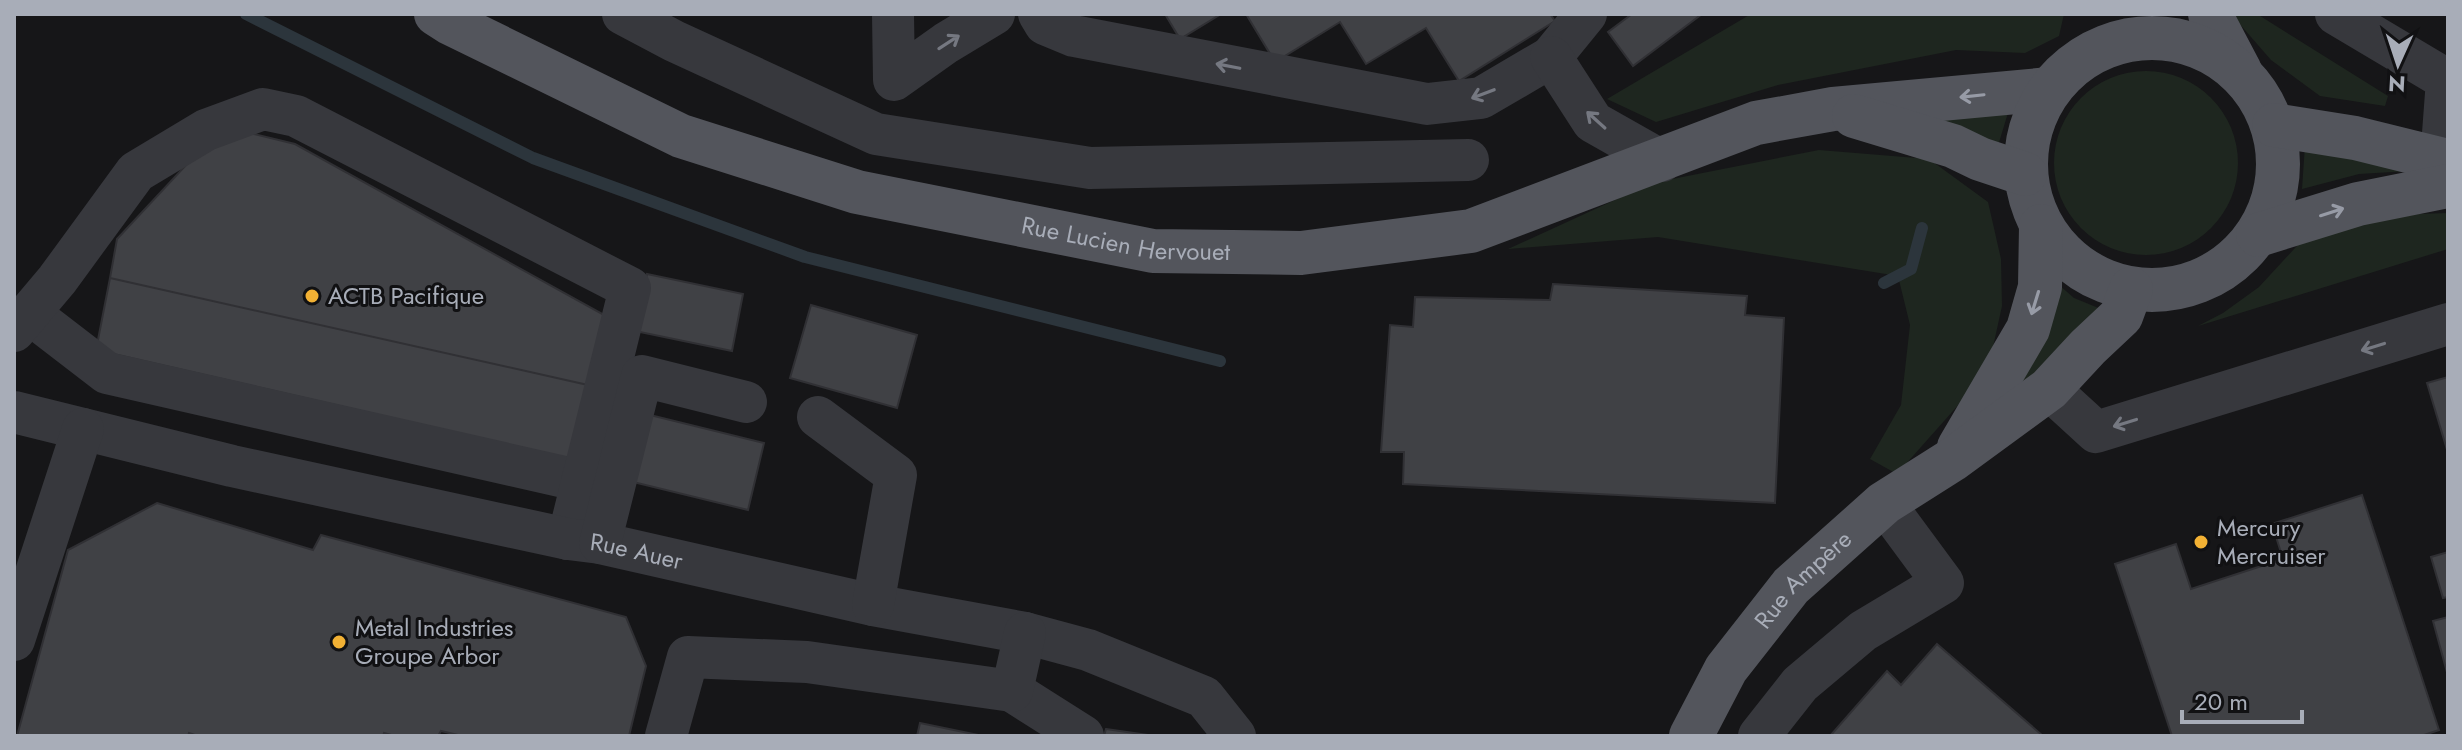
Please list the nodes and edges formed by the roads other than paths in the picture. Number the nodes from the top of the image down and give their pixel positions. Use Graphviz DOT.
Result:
graph roads {
  1 [pos="436,14"];
  2 [pos="623,14"];
  3 [pos="893,14"];
  4 [pos="994,14"];
  5 [pos="1039,14"];
  6 [pos="1586,14"];
  7 [pos="2210,14"];
  8 [pos="2336,14"];
  9 [pos="2105,32"];
  10 [pos="1551,57"];
  11 [pos="2240,71"];
  12 [pos="894,80"];
  13 [pos="2050,89"];
  14 [pos="1833,109"];
  15 [pos="2274,125"];
  16 [pos="876,134"];
  17 [pos="1468,160"];
  18 [pos="1662,161"];
  19 [pos="2446,169"];
  20 [pos="2025,174"];
  21 [pos="857,192"];
  22 [pos="2041,226"];
  23 [pos="2258,235"];
  24 [pos="2131,289"];
  25 [pos="22,322"];
  26 [pos="2448,324"];
  27 [pos="2049,389"];
  28 [pos="746,402"];
  29 [pos="14,412"];
  30 [pos="818,417"];
  31 [pos="83,429"];
  32 [pos="1952,460"];
  33 [pos="582,481"];
  34 [pos="1884,503"];
  35 [pos="584,541"];
  36 [pos="873,605"];
  37 [pos="1025,633"];
  38 [pos="14,640"];
  39 [pos="1012,691"];
  40 [pos="666,736"];
  41 [pos="1083,736"];
  42 [pos="1235,736"];
  43 [pos="1691,736"];
  44 [pos="1759,736"];
  1 -- 21 [label="main road, Rue Lucien Hervouet"];
  2 -- 16 [label="street"];
  3 -- 12 [label="street"];
  12 -- 4 [label="street, one-way"];
  10 -- 5 [label="street, one-way"];
  6 -- 10 [label="street"];
  7 -- 11 [label="main road"];
  8 -- 19 [label="street"];
  9 -- 11 [label="main road"];
  9 -- 13 [label="main road"];
  18 -- 10 [label="street, one-way"];
  11 -- 15 [label="main road"];
  12 -- 16 [label="street"];
  13 -- 14 [label="main road, Rue Lucien Hervouet, one-way"];
  13 -- 20 [label="main road"];
  14 -- 18 [label="main road, Rue Lucien Hervouet"];
  14 -- 20 [label="main road, Rue Lucien Hervouet"];
  15 -- 19 [label="main road"];
  15 -- 23 [label="main road"];
  16 -- 17 [label="street"];
  16 -- 21 [label="street"];
  18 -- 21 [label="main road, Rue Lucien Hervouet"];
  23 -- 19 [label="main road, one-way"];
  20 -- 22 [label="main road"];
  22 -- 24 [label="main road"];
  22 -- 32 [label="main road, Rue Ampère, one-way"];
  23 -- 24 [label="main road"];
  24 -- 27 [label="main road, Rue Ampère"];
  25 -- 33 [label="street"];
  25 -- 33 [label="street"];
  26 -- 27 [label="street, one-way"];
  27 -- 32 [label="main road, Rue Ampère"];
  28 -- 35 [label="street"];
  29 -- 31 [label="street, Rue Auer"];
  30 -- 36 [label="street"];
  31 -- 35 [label="street, Rue Auer"];
  31 -- 38 [label="street"];
  32 -- 34 [label="main road, Rue Ampère"];
  33 -- 35 [label="street"];
  34 -- 43 [label="main road, Rue Ampère"];
  34 -- 44 [label="street"];
  35 -- 36 [label="street, Rue Auer"];
  36 -- 37 [label="street, Rue Auer"];
  37 -- 39 [label="street"];
  37 -- 42 [label="street, Rue Auer"];
  39 -- 40 [label="street"];
  39 -- 41 [label="street"];
}
